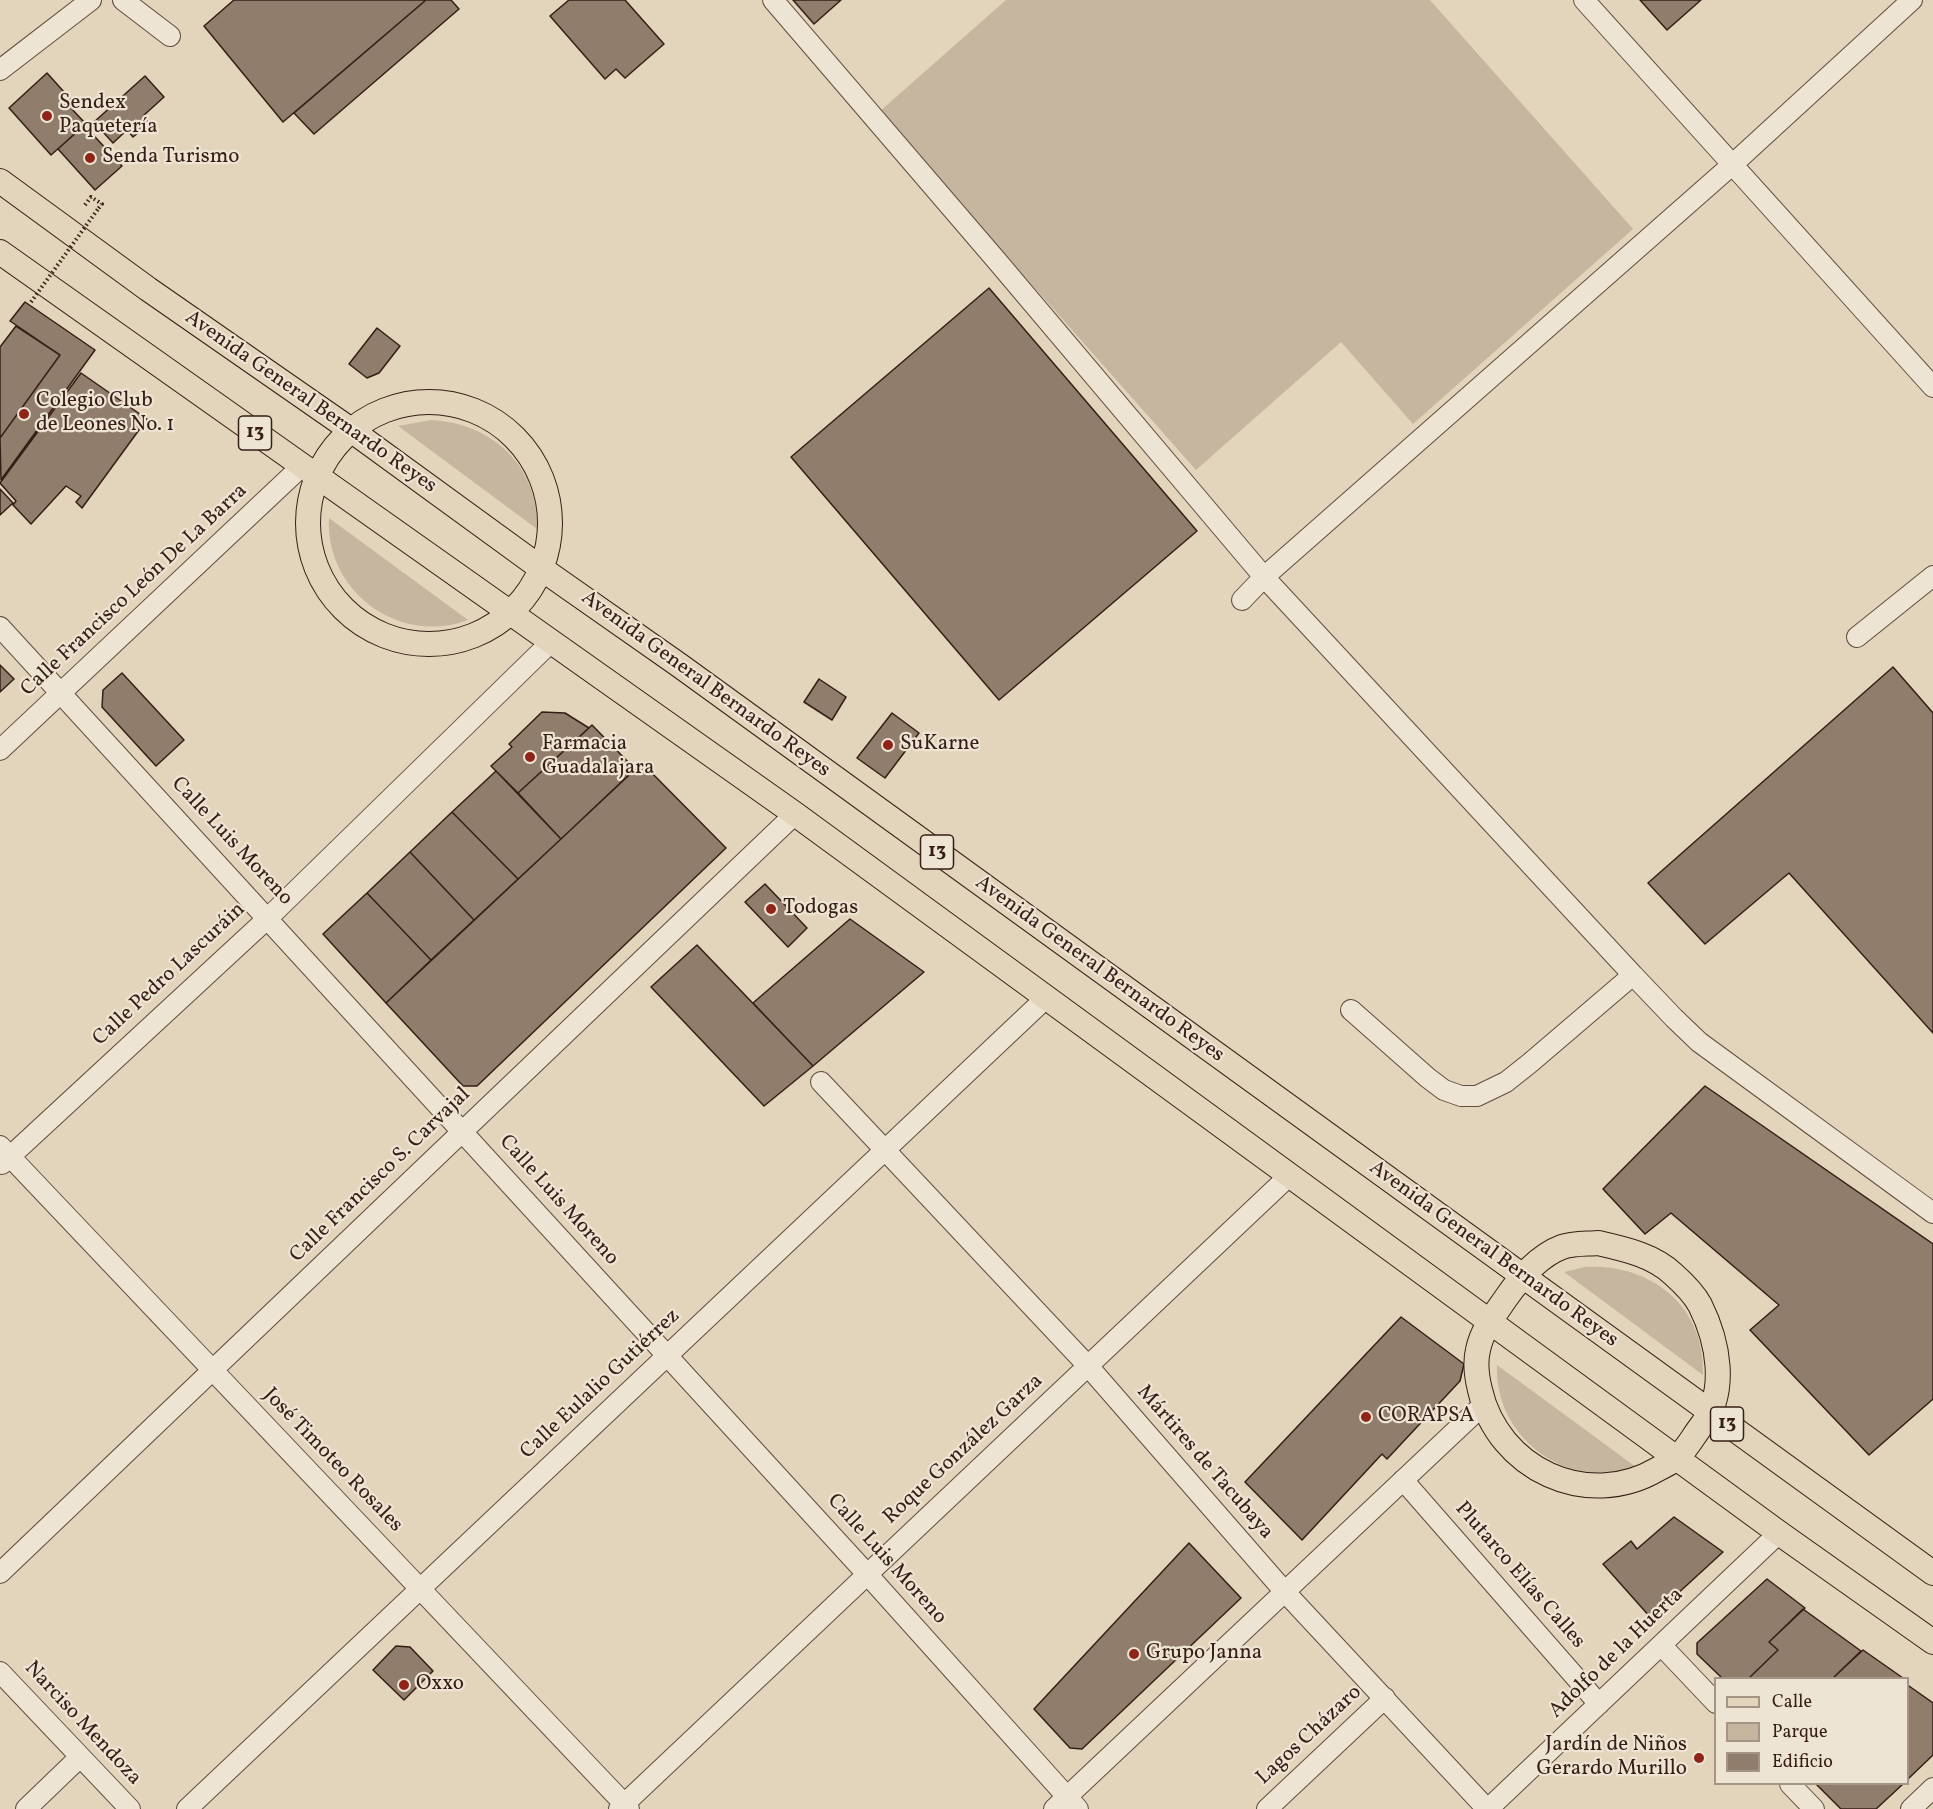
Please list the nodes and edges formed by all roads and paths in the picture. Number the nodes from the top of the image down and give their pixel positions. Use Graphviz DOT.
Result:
graph roads {
  1 [pos="91,0"];
  2 [pos="123,0"];
  3 [pos="773,0"];
  4 [pos="1584,0"];
  5 [pos="1912,0"];
  6 [pos="170,36"];
  7 [pos="0,70"];
  8 [pos="1733,164"];
  9 [pos="0,181"];
  10 [pos="85,205"];
  11 [pos="0,252"];
  12 [pos="31,302"];
  13 [pos="1933,387"];
  14 [pos="351,430"];
  15 [pos="309,471"];
  16 [pos="542,569"];
  17 [pos="1933,576"];
  18 [pos="1264,577"];
  19 [pos="1242,600"];
  20 [pos="510,613"];
  21 [pos="0,627"];
  22 [pos="1857,637"];
  23 [pos="552,642"];
  24 [pos="61,693"];
  25 [pos="0,750"];
  26 [pos="795,814"];
  27 [pos="268,918"];
  28 [pos="1633,975"];
  29 [pos="1047,997"];
  30 [pos="1351,1010"];
  31 [pos="821,1082"];
  32 [pos="463,1132"];
  33 [pos="885,1150"];
  34 [pos="3,1156"];
  35 [pos="1289,1176"];
  36 [pos="1933,1213"];
  37 [pos="1521,1276"];
  38 [pos="1489,1321"];
  39 [pos="667,1356"];
  40 [pos="1088,1366"];
  41 [pos="212,1370"];
  42 [pos="1484,1405"];
  43 [pos="1711,1413"];
  44 [pos="1677,1458"];
  45 [pos="1403,1480"];
  46 [pos="1779,1533"];
  47 [pos="0,1573"];
  48 [pos="1933,1573"];
  49 [pos="867,1574"];
  50 [pos="420,1589"];
  51 [pos="1285,1592"];
  52 [pos="1933,1642"];
  53 [pos="1661,1645"];
  54 [pos="0,1672"];
  55 [pos="1385,1698"];
  56 [pos="1714,1701"];
  57 [pos="1599,1704"];
  58 [pos="80,1757"];
  59 [pos="1791,1785"];
  60 [pos="1933,1788"];
  61 [pos="1066,1805"];
  62 [pos="624,1807"];
  63 [pos="26,1809"];
  64 [pos="130,1809"];
  65 [pos="188,1809"];
  66 [pos="1267,1809"];
  67 [pos="1488,1809"];
  68 [pos="1814,1809"];
  69 [pos="1911,1809"];
  1 -- 7 [label="street"];
  2 -- 6 [label="street"];
  3 -- 18 [label="street"];
  4 -- 8 [label="street"];
  5 -- 8 [label="street"];
  8 -- 13 [label="street"];
  8 -- 18 [label="street"];
  9 -- 14 [label="main road, Avenida General Bernardo Reyes / 13"];
  10 -- 12 [label="path, bridge"];
  11 -- 15 [label="main road, 13"];
  14 -- 15 [label="main road"];
  14 -- 16 [label="main road, Avenida General Bernardo Reyes / 13"];
  14 -- 16 [label="main road"];
  15 -- 20 [label="main road, 13"];
  15 -- 20 [label="main road"];
  15 -- 24 [label="street, Calle Francisco León De La Barra"];
  16 -- 20 [label="main road"];
  16 -- 37 [label="main road, Avenida General Bernardo Reyes / 13"];
  17 -- 22 [label="street"];
  18 -- 19 [label="street"];
  18 -- 28 [label="street"];
  20 -- 23 [label="main road, 13"];
  21 -- 24 [label="street, Calle Luis Moreno"];
  23 -- 26 [label="main road, 13"];
  23 -- 27 [label="street, Calle Pedro Lascuráin"];
  24 -- 25 [label="street, Calle Francisco León De La Barra"];
  24 -- 27 [label="street, Calle Luis Moreno"];
  26 -- 29 [label="main road, 13"];
  26 -- 32 [label="street, Calle Francisco S. Carvajal"];
  27 -- 32 [label="street, Calle Luis Moreno"];
  27 -- 34 [label="street, Calle Pedro Lascuráin"];
  28 -- 30 [label="street"];
  28 -- 36 [label="street"];
  29 -- 33 [label="street, Calle Eulalio Gutiérrez"];
  29 -- 35 [label="main road, 13"];
  31 -- 33 [label="street, Mártires de Tacubaya"];
  32 -- 39 [label="street, Calle Luis Moreno"];
  32 -- 41 [label="street, Calle Francisco S. Carvajal"];
  33 -- 39 [label="street, Calle Eulalio Gutiérrez"];
  33 -- 40 [label="street, Mártires de Tacubaya"];
  34 -- 41 [label="street, José Timoteo Rosales"];
  35 -- 38 [label="main road, 13"];
  35 -- 40 [label="street, Roque González Garza"];
  37 -- 38 [label="main road, 13"];
  37 -- 43 [label="main road, Avenida General Bernardo Reyes / 13"];
  37 -- 43 [label="main road, 13"];
  38 -- 42 [label="main road, 13"];
  38 -- 44 [label="main road, 13"];
  39 -- 49 [label="street, Calle Luis Moreno"];
  39 -- 50 [label="street, Calle Eulalio Gutiérrez"];
  40 -- 49 [label="street, Roque González Garza"];
  40 -- 51 [label="street, Mártires de Tacubaya"];
  41 -- 47 [label="street, Calle Francisco S. Carvajal"];
  41 -- 50 [label="street, José Timoteo Rosales"];
  42 -- 44 [label="main road, 13"];
  42 -- 45 [label="street"];
  43 -- 44 [label="main road, 13"];
  43 -- 48 [label="main road, Avenida General Bernardo Reyes / 13"];
  44 -- 46 [label="main road, 13"];
  45 -- 51 [label="street"];
  45 -- 57 [label="street, Plutarco Elías Calles"];
  46 -- 52 [label="main road, 13"];
  46 -- 53 [label="street, Adolfo de la Huerta"];
  49 -- 61 [label="street, Calle Luis Moreno"];
  49 -- 62 [label="street, Roque González Garza"];
  50 -- 62 [label="street, José Timoteo Rosales"];
  50 -- 65 [label="street, Calle Eulalio Gutiérrez"];
  51 -- 55 [label="street, Mártires de Tacubaya"];
  51 -- 61 [label="street"];
  53 -- 56 [label="street"];
  53 -- 57 [label="street, Adolfo de la Huerta"];
  54 -- 58 [label="street, Narciso Mendoza"];
  55 -- 66 [label="street, Lagos Cházaro"];
  55 -- 67 [label="street, Mártires de Tacubaya"];
  57 -- 67 [label="street, Adolfo de la Huerta"];
  58 -- 63 [label="street"];
  58 -- 64 [label="street, Narciso Mendoza"];
  59 -- 68 [label="street"];
  60 -- 69 [label="street"];
}
